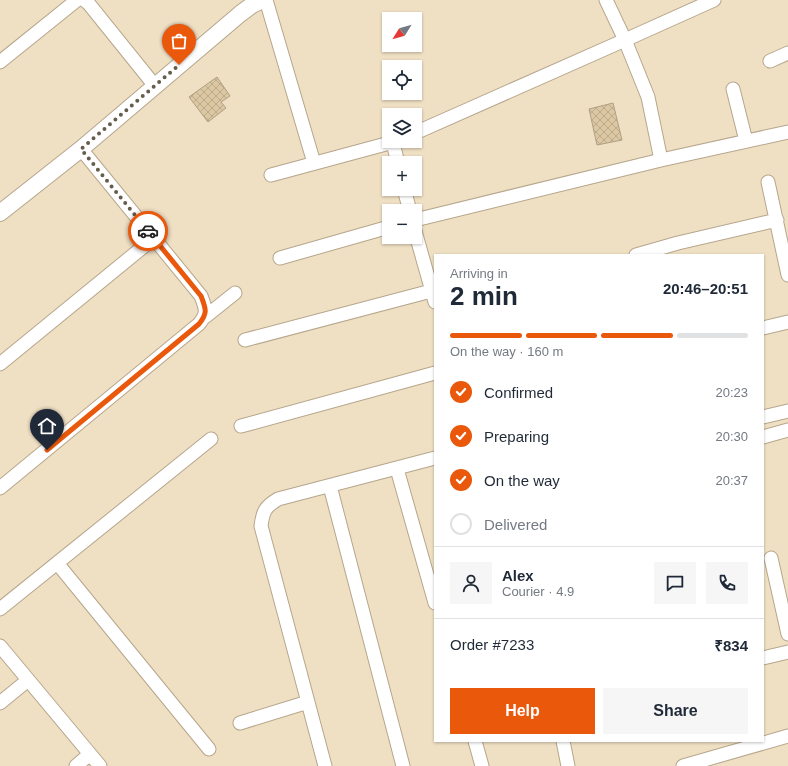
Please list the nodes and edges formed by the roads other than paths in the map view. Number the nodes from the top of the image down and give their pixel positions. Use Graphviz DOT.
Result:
graph roads {
  1 [pos="77,0"];
  2 [pos="84,0"];
  3 [pos="262,0"];
  4 [pos="266,0"];
  5 [pos="606,0"];
  6 [pos="714,0"];
  7 [pos="625,40"];
  8 [pos="788,53"];
  9 [pos="770,61"];
  10 [pos="0,62"];
  11 [pos="155,86"];
  12 [pos="733,89"];
  13 [pos="422,130"];
  14 [pos="788,132"];
  15 [pos="746,140"];
  16 [pos="382,145"];
  17 [pos="81,149"];
  18 [pos="660,160"];
  19 [pos="314,163"];
  20 [pos="270,175"];
  21 [pos="768,182"];
  22 [pos="0,213"];
  23 [pos="422,218"];
  24 [pos="777,220"];
  25 [pos="382,229"];
  26 [pos="154,238"];
  27 [pos="419,244"];
  28 [pos="640,254"];
  29 [pos="280,258"];
  30 [pos="788,275"];
  31 [pos="235,293"];
  32 [pos="434,295"];
  33 [pos="205,317"];
  34 [pos="788,322"];
  35 [pos="764,328"];
  36 [pos="245,340"];
  37 [pos="0,364"];
  38 [pos="434,373"];
  39 [pos="788,411"];
  40 [pos="764,417"];
  41 [pos="241,426"];
  42 [pos="788,430"];
  43 [pos="764,437"];
  44 [pos="211,439"];
  45 [pos="434,458"];
  46 [pos="397,469"];
  47 [pos="330,486"];
  48 [pos="0,488"];
  49 [pos="771,558"];
  50 [pos="57,563"];
  51 [pos="434,598"];
  52 [pos="0,610"];
  53 [pos="788,634"];
  54 [pos="0,646"];
  55 [pos="788,652"];
  56 [pos="764,658"];
  57 [pos="28,680"];
  58 [pos="308,702"];
  59 [pos="0,703"];
  60 [pos="240,723"];
  61 [pos="788,736"];
  62 [pos="474,742"];
  63 [pos="562,742"];
  64 [pos="209,749"];
  65 [pos="90,754"];
  66 [pos="76,766"];
  67 [pos="100,766"];
  68 [pos="325,766"];
  69 [pos="403,766"];
  70 [pos="482,766"];
  71 [pos="568,766"];
  72 [pos="683,766"];
  1 -- 10 [label="street"];
  2 -- 11 [label="street"];
  3 -- 11 [label="street"];
  4 -- 19 [label="street"];
  5 -- 7 [label="street"];
  6 -- 7 [label="street"];
  7 -- 13 [label="street"];
  7 -- 18 [label="street"];
  8 -- 9 [label="street"];
  11 -- 17 [label="street"];
  12 -- 15 [label="street"];
  14 -- 15 [label="street"];
  15 -- 18 [label="street"];
  16 -- 19 [label="street"];
  17 -- 22 [label="street"];
  17 -- 26 [label="street"];
  18 -- 23 [label="street"];
  19 -- 20 [label="street"];
  21 -- 24 [label="street"];
  24 -- 28 [label="street"];
  24 -- 30 [label="street"];
  25 -- 29 [label="street"];
  26 -- 33 [label="street"];
  26 -- 37 [label="street"];
  27 -- 32 [label="street"];
  31 -- 33 [label="street"];
  32 -- 36 [label="street"];
  33 -- 48 [label="street"];
  34 -- 35 [label="street"];
  38 -- 41 [label="street"];
  39 -- 40 [label="street"];
  42 -- 43 [label="street"];
  44 -- 50 [label="street"];
  45 -- 46 [label="street"];
  46 -- 47 [label="street"];
  46 -- 51 [label="street"];
  47 -- 58 [label="street"];
  47 -- 69 [label="street"];
  49 -- 53 [label="street"];
  50 -- 52 [label="street"];
  50 -- 64 [label="street"];
  54 -- 57 [label="street"];
  55 -- 56 [label="street"];
  57 -- 59 [label="street"];
  57 -- 65 [label="street"];
  58 -- 60 [label="street"];
  58 -- 68 [label="street"];
  61 -- 72 [label="street"];
  62 -- 70 [label="street"];
  63 -- 71 [label="street"];
  65 -- 66 [label="street"];
  65 -- 67 [label="street"];
}
